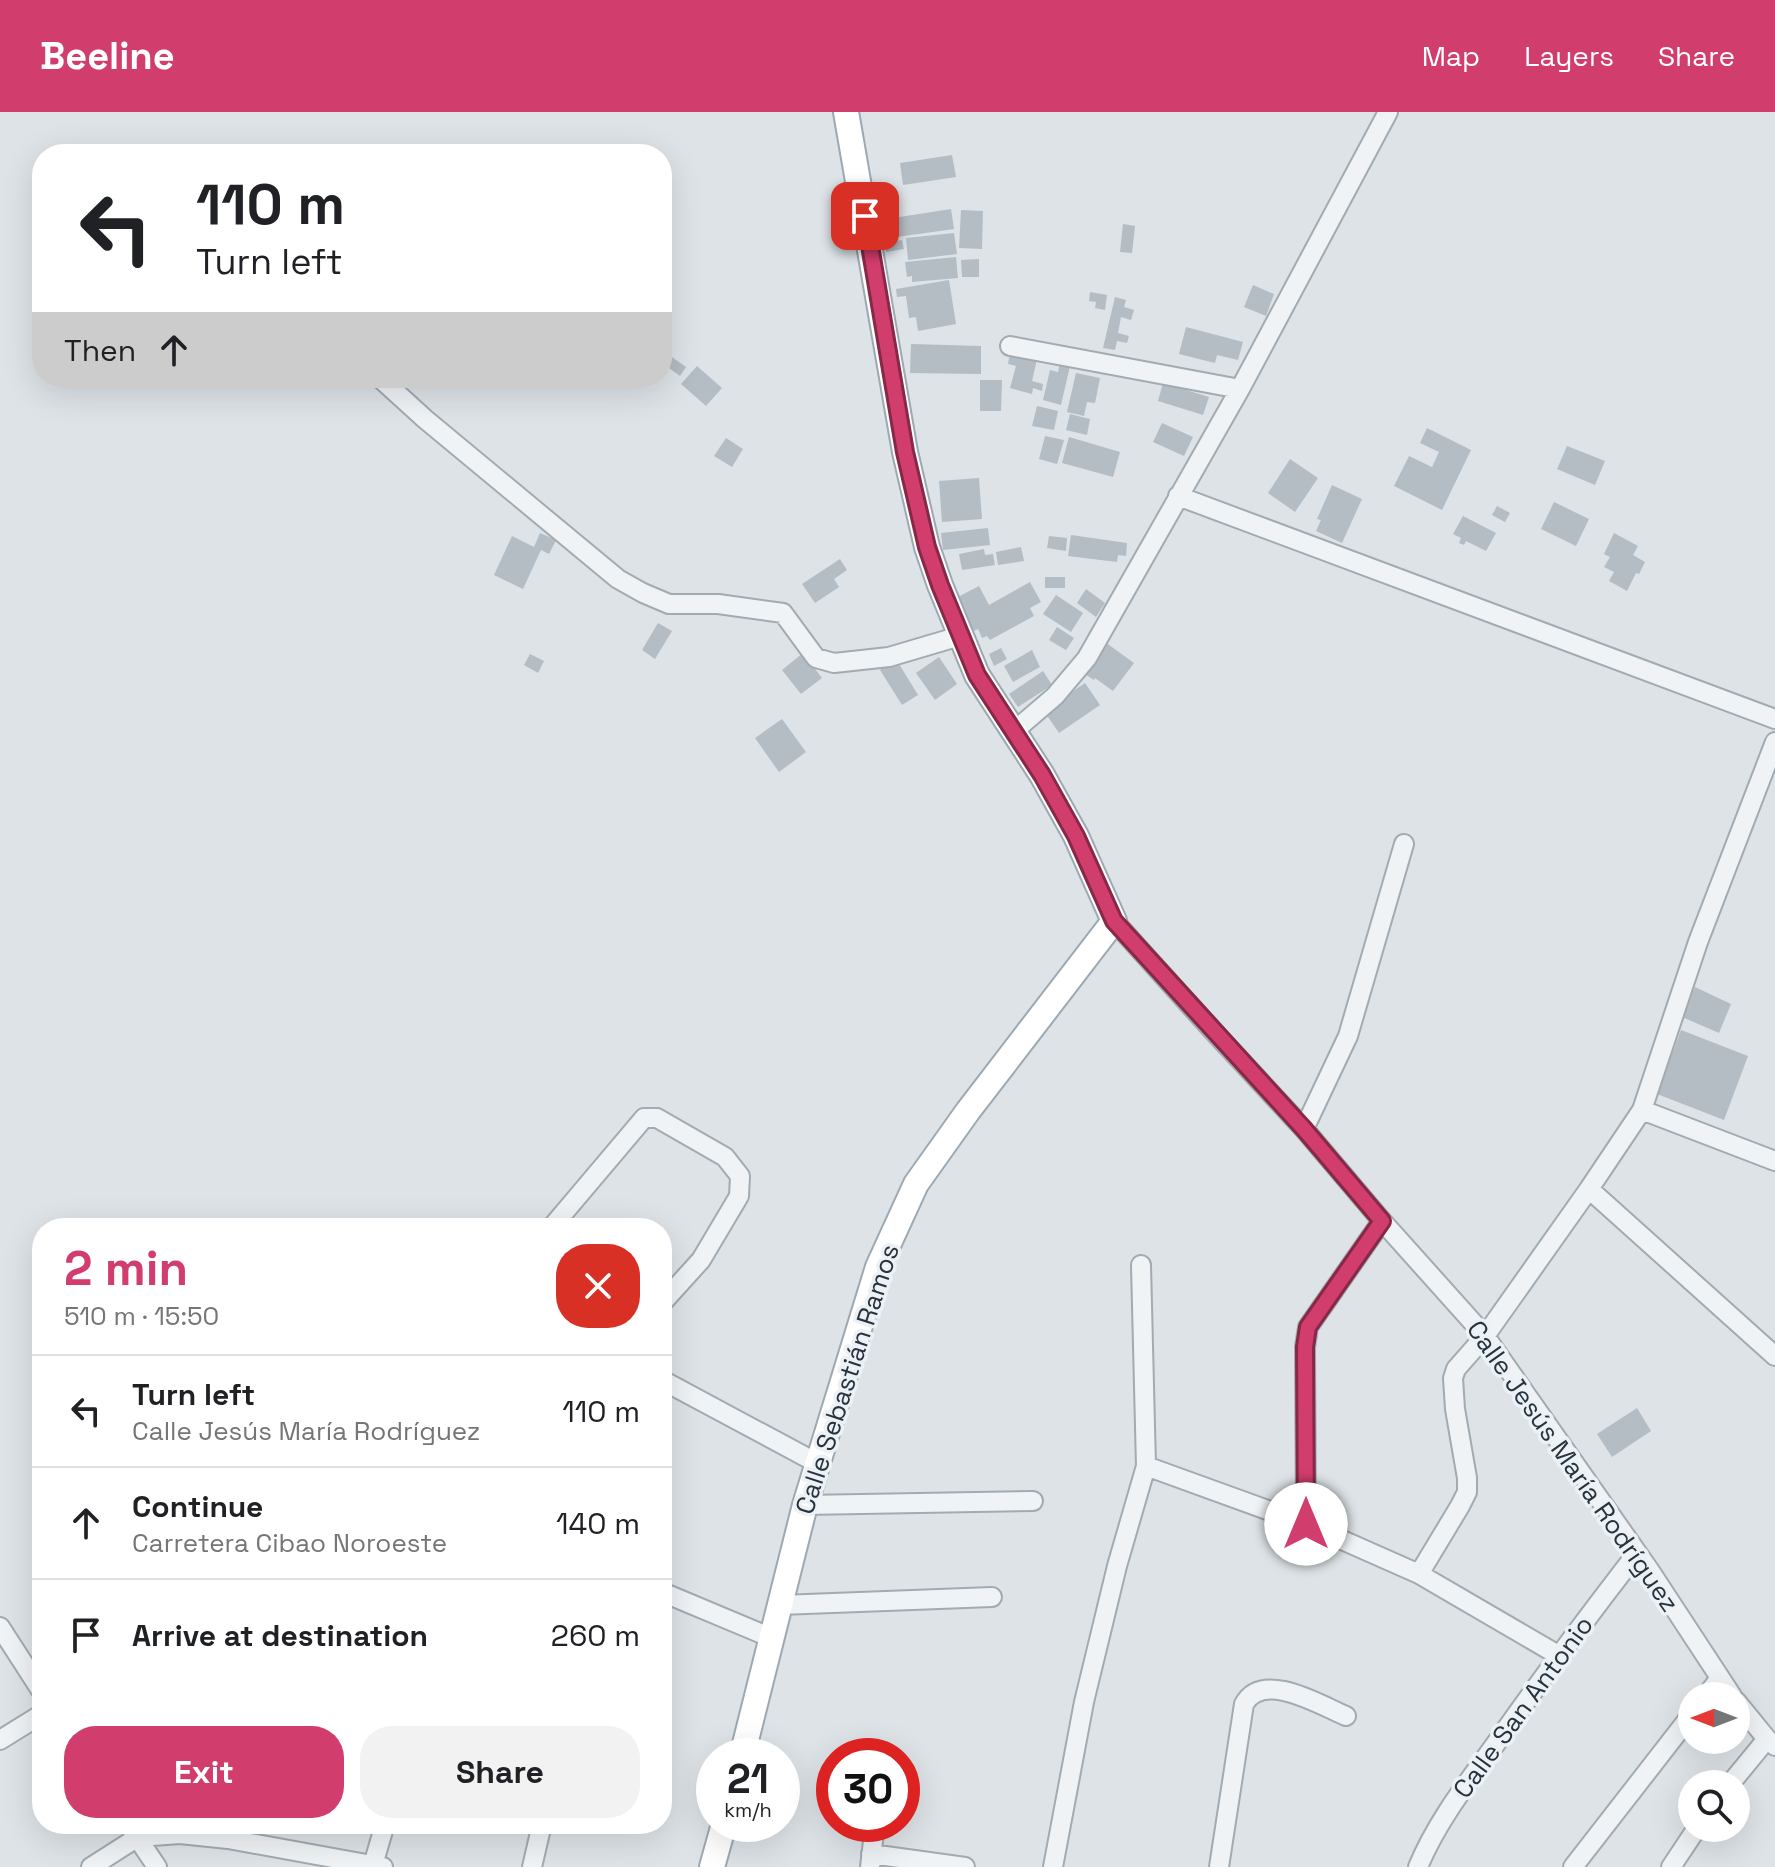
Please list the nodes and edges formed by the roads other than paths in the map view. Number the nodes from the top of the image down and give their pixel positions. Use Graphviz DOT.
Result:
graph roads {
  1 [pos="846,112"];
  2 [pos="1388,112"];
  3 [pos="1010,346"];
  4 [pos="391,388"];
  5 [pos="1240,389"];
  6 [pos="1178,496"];
  7 [pos="960,636"];
  8 [pos="1775,719"];
  9 [pos="1013,732"];
  10 [pos="1775,742"];
  11 [pos="1404,844"];
  12 [pos="1114,921"];
  13 [pos="1642,1110"];
  14 [pos="1304,1129"];
  15 [pos="1775,1161"];
  16 [pos="1589,1189"];
  17 [pos="559,1218"];
  18 [pos="1382,1221"];
  19 [pos="1141,1265"];
  20 [pos="672,1292"];
  21 [pos="1485,1336"];
  22 [pos="1775,1356"];
  23 [pos="672,1385"];
  24 [pos="817,1463"];
  25 [pos="1146,1466"];
  26 [pos="1033,1501"];
  27 [pos="805,1505"];
  28 [pos="1306,1524"];
  29 [pos="1637,1553"];
  30 [pos="1419,1574"];
  31 [pos="672,1596"];
  32 [pos="992,1597"];
  33 [pos="780,1605"];
  34 [pos="0,1627"];
  35 [pos="772,1638"];
  36 [pos="1558,1655"];
  37 [pos="32,1677"];
  38 [pos="1720,1678"];
  39 [pos="1717,1682"];
  40 [pos="1723,1682"];
  41 [pos="1346,1716"];
  42 [pos="1750,1718"];
  43 [pos="32,1720"];
  44 [pos="1678,1732"];
  45 [pos="747,1738"];
  46 [pos="0,1740"];
  47 [pos="1771,1743"];
  48 [pos="1744,1770"];
  49 [pos="128,1834"];
  50 [pos="136,1834"];
  51 [pos="243,1834"];
  52 [pos="383,1834"];
  53 [pos="540,1834"];
  54 [pos="719,1842"];
  55 [pos="1688,1842"];
  56 [pos="871,1861"];
  57 [pos="378,1866"];
  58 [pos="91,1867"];
  59 [pos="157,1867"];
  60 [pos="532,1867"];
  61 [pos="712,1867"];
  62 [pos="965,1867"];
  63 [pos="1053,1867"];
  64 [pos="1219,1867"];
  65 [pos="1418,1867"];
  66 [pos="1573,1867"];
  67 [pos="1671,1867"];
  1 -- 7 [label="main road"];
  2 -- 5 [label="street"];
  3 -- 5 [label="street"];
  4 -- 7 [label="street"];
  5 -- 6 [label="street"];
  6 -- 8 [label="street"];
  6 -- 9 [label="street"];
  7 -- 9 [label="main road"];
  9 -- 12 [label="main road"];
  10 -- 13 [label="street"];
  11 -- 14 [label="street"];
  12 -- 14 [label="street, Calle Jesús María Rodríguez"];
  12 -- 24 [label="main road, Calle Sebastián Ramos"];
  13 -- 15 [label="street"];
  13 -- 16 [label="street"];
  14 -- 18 [label="street, Calle Jesús María Rodríguez"];
  16 -- 21 [label="street"];
  16 -- 22 [label="street"];
  17 -- 20 [label="street"];
  18 -- 21 [label="street, Calle Jesús María Rodríguez"];
  18 -- 28 [label="street"];
  19 -- 25 [label="street"];
  21 -- 29 [label="street, Calle Jesús María Rodríguez"];
  21 -- 30 [label="street"];
  23 -- 24 [label="street"];
  24 -- 27 [label="main road, Calle Sebastián Ramos"];
  25 -- 28 [label="street"];
  25 -- 63 [label="street"];
  26 -- 27 [label="street"];
  27 -- 33 [label="main road, Calle Sebastián Ramos"];
  28 -- 30 [label="street"];
  29 -- 36 [label="street, Calle San Antonio"];
  29 -- 38 [label="street, Calle Jesús María Rodríguez"];
  30 -- 36 [label="street"];
  31 -- 35 [label="street"];
  32 -- 33 [label="street"];
  33 -- 35 [label="main road, Calle Sebastián Ramos"];
  34 -- 37 [label="street"];
  35 -- 45 [label="main road, Calle Sebastián Ramos"];
  36 -- 65 [label="street, Calle San Antonio"];
  38 -- 39 [label="street"];
  38 -- 40 [label="street, Calle Jesús María Rodríguez"];
  41 -- 64 [label="street"];
  42 -- 47 [label="street"];
  43 -- 46 [label="street"];
  44 -- 66 [label="street"];
  47 -- 48 [label="street"];
  49 -- 58 [label="street"];
  50 -- 59 [label="street"];
  51 -- 57 [label="street"];
  52 -- 57 [label="street"];
  53 -- 60 [label="street"];
  54 -- 61 [label="main road"];
  55 -- 67 [label="street"];
  56 -- 62 [label="street"];
}
